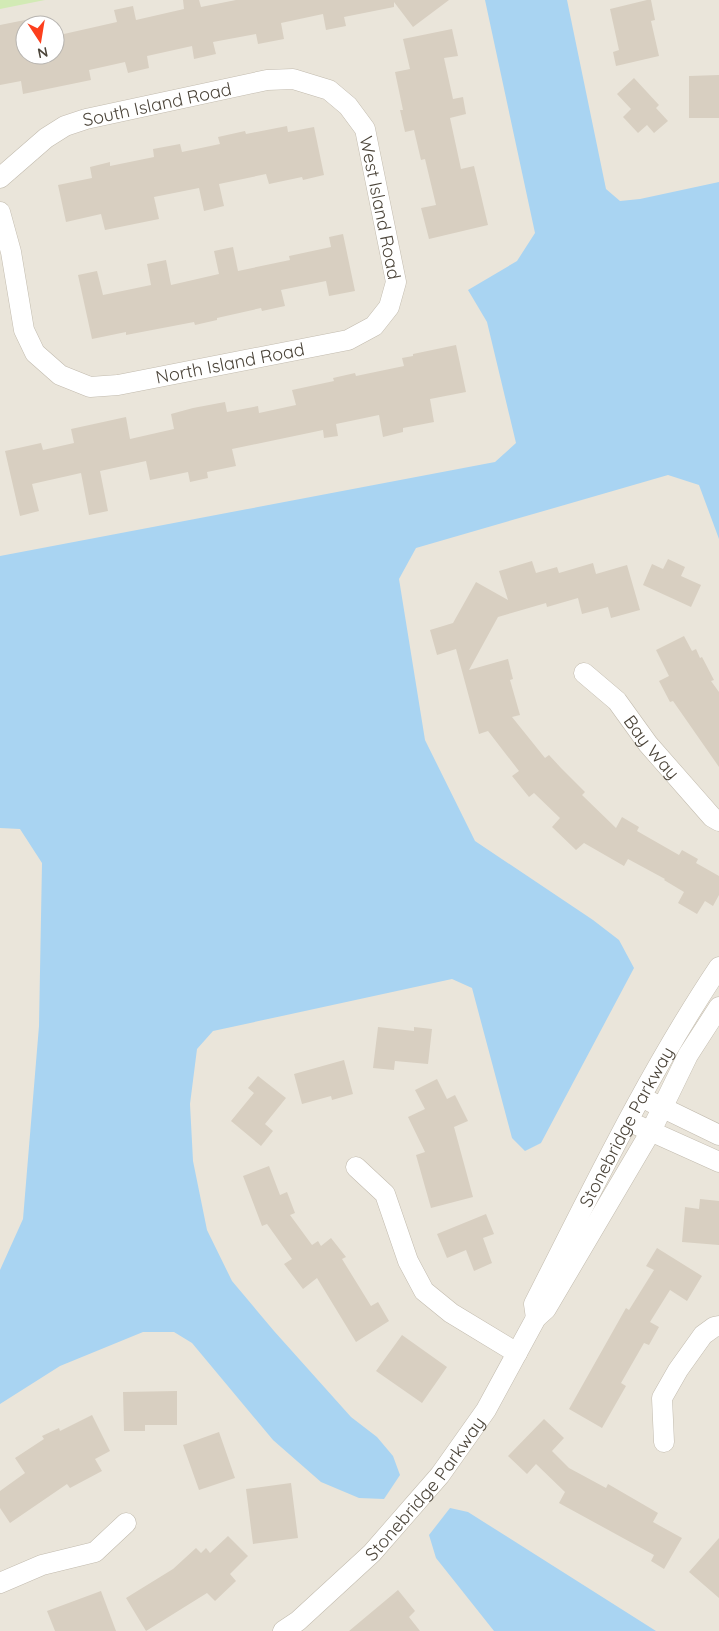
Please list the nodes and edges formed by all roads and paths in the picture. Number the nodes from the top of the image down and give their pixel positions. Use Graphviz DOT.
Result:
graph roads {
  1 [pos="329,90"];
  2 [pos="0,178"];
  3 [pos="0,212"];
  4 [pos="389,307"];
  5 [pos="584,673"];
  6 [pos="719,821"];
  7 [pos="719,967"];
  8 [pos="719,1007"];
  9 [pos="641,1098"];
  10 [pos="662,1108"];
  11 [pos="628,1120"];
  12 [pos="651,1131"];
  13 [pos="719,1135"];
  14 [pos="719,1162"];
  15 [pos="356,1167"];
  16 [pos="536,1318"];
  17 [pos="719,1326"];
  18 [pos="517,1353"];
  19 [pos="664,1442"];
  20 [pos="126,1523"];
  21 [pos="0,1583"];
  22 [pos="296,1628"];
  1 -- 2 [label="street, South Island Road"];
  1 -- 4 [label="street, West Island Road"];
  3 -- 4 [label="street, North Island Road"];
  5 -- 6 [label="street, Bay Way"];
  7 -- 9 [label="street, Stonebridge Parkway"];
  8 -- 10 [label="street, Stonebridge Parkway"];
  9 -- 10 [label="street"];
  9 -- 11 [label="street, Stonebridge Parkway"];
  10 -- 12 [label="street, Stonebridge Parkway"];
  10 -- 13 [label="street"];
  11 -- 12 [label="street"];
  11 -- 16 [label="street, Stonebridge Parkway"];
  12 -- 14 [label="street"];
  12 -- 16 [label="street, Stonebridge Parkway"];
  15 -- 18 [label="street"];
  16 -- 18 [label="street, Stonebridge Parkway"];
  17 -- 19 [label="street"];
  18 -- 22 [label="street, Stonebridge Parkway"];
  20 -- 21 [label="street"];
}
